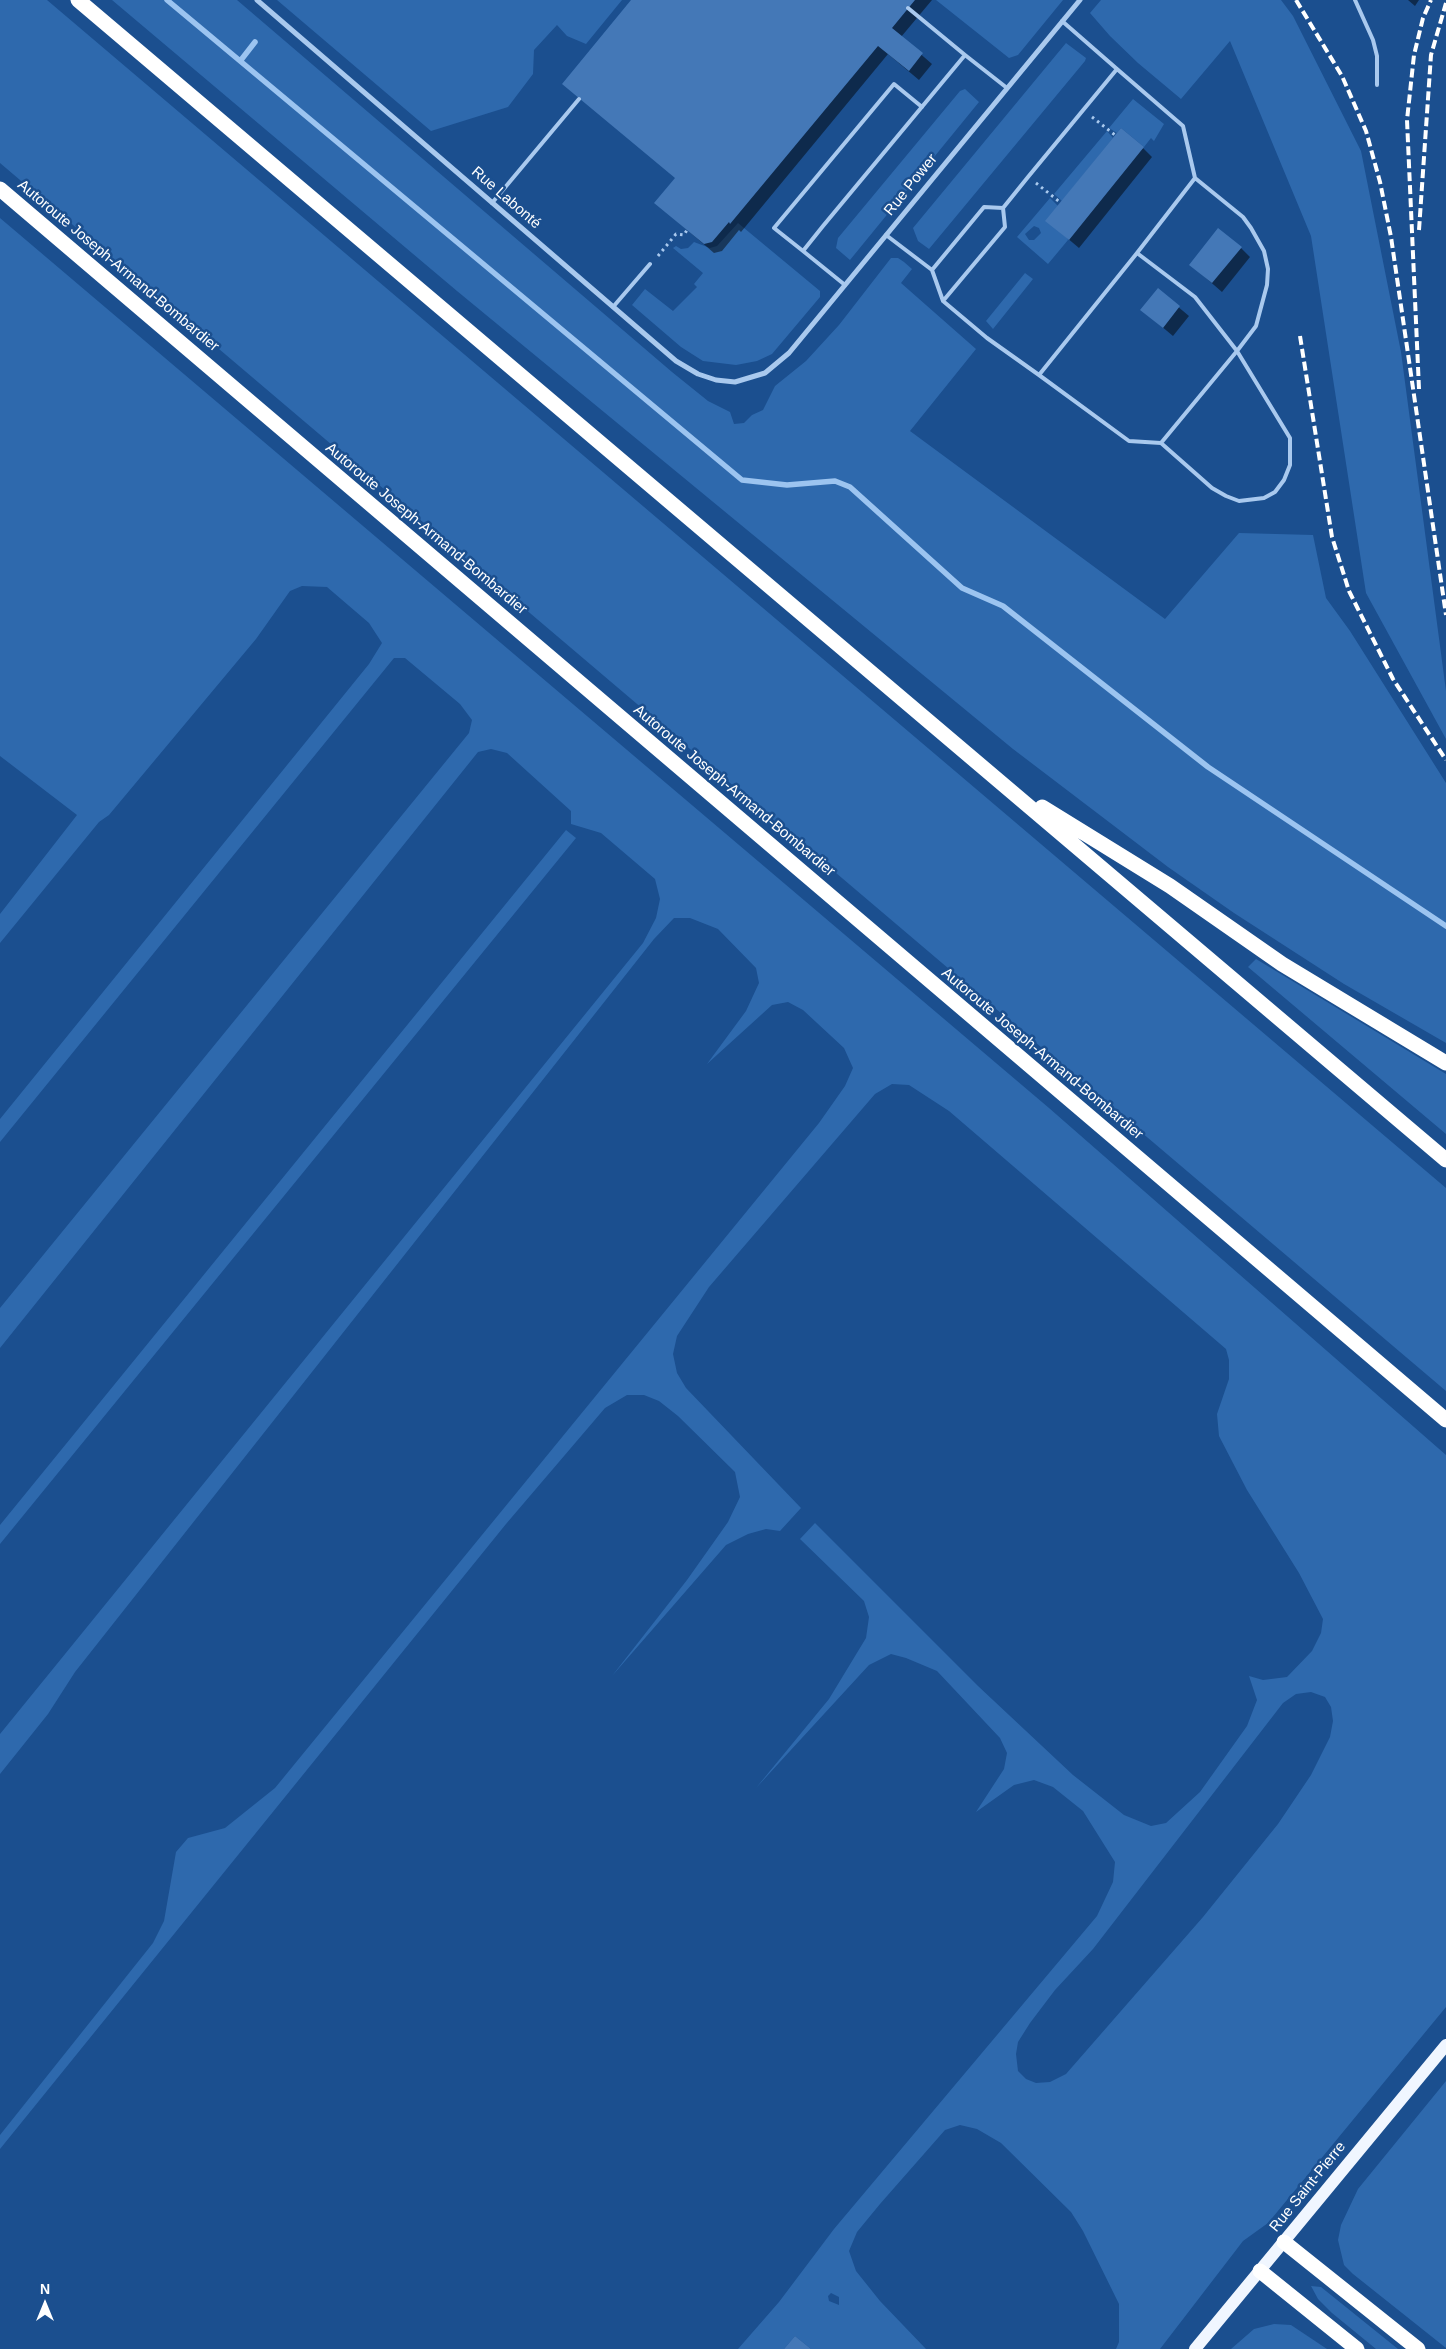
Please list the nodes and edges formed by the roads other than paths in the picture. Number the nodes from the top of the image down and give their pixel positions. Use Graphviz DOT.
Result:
graph roads {
  1 [pos="78,0"];
  2 [pos="257,0"];
  3 [pos="1080,0"];
  4 [pos="1355,0"];
  5 [pos="908,8"];
  6 [pos="1062,21"];
  7 [pos="965,55"];
  8 [pos="1118,68"];
  9 [pos="1377,85"];
  10 [pos="1007,88"];
  11 [pos="579,99"];
  12 [pos="922,106"];
  13 [pos="1196,178"];
  14 [pos="0,189"];
  15 [pos="492,203"];
  16 [pos="1003,208"];
  17 [pos="886,235"];
  18 [pos="803,251"];
  19 [pos="1137,252"];
  20 [pos="650,264"];
  21 [pos="932,270"];
  22 [pos="845,285"];
  23 [pos="943,301"];
  24 [pos="613,307"];
  25 [pos="1237,351"];
  26 [pos="1039,375"];
  27 [pos="754,378"];
  28 [pos="1161,443"];
  29 [pos="997,778"];
  30 [pos="1446,1063"];
  31 [pos="1446,1160"];
  32 [pos="1446,1420"];
  33 [pos="1446,2044"];
  34 [pos="1284,2242"];
  35 [pos="1260,2271"];
  36 [pos="1195,2349"];
  37 [pos="1357,2349"];
  38 [pos="1418,2349"];
  1 -- 29 [label="highway"];
  2 -- 15 [label="street, Rue Labonté"];
  3 -- 6 [label="street, Rue Power"];
  4 -- 9 [label="lane"];
  5 -- 7 [label="lane"];
  6 -- 8 [label="lane"];
  6 -- 10 [label="street, Rue Power"];
  7 -- 10 [label="lane"];
  7 -- 12 [label="lane"];
  8 -- 13 [label="lane"];
  8 -- 16 [label="lane"];
  10 -- 17 [label="street, Rue Power"];
  11 -- 15 [label="lane"];
  12 -- 18 [label="lane"];
  12 -- 18 [label="lane"];
  13 -- 19 [label="lane"];
  13 -- 25 [label="lane"];
  14 -- 32 [label="highway, Autoroute Joseph-Armand-Bombardier"];
  15 -- 24 [label="street, Rue Labonté"];
  16 -- 21 [label="lane"];
  16 -- 23 [label="lane"];
  17 -- 21 [label="lane"];
  17 -- 22 [label="street, Rue Power"];
  18 -- 22 [label="lane"];
  19 -- 25 [label="lane"];
  19 -- 26 [label="lane"];
  20 -- 24 [label="lane"];
  21 -- 23 [label="lane"];
  22 -- 27 [label="street, Rue Power"];
  23 -- 26 [label="lane"];
  24 -- 27 [label="street, Rue Labonté"];
  25 -- 28 [label="lane"];
  25 -- 28 [label="lane"];
  26 -- 28 [label="lane"];
  29 -- 30 [label="highway"];
  29 -- 31 [label="highway"];
  33 -- 34 [label="main road, Rue Saint-Pierre"];
  34 -- 35 [label="main road, Rue Saint-Pierre"];
  34 -- 38 [label="highway"];
  35 -- 36 [label="main road, Rue Saint-Pierre"];
  35 -- 37 [label="highway"];
}
